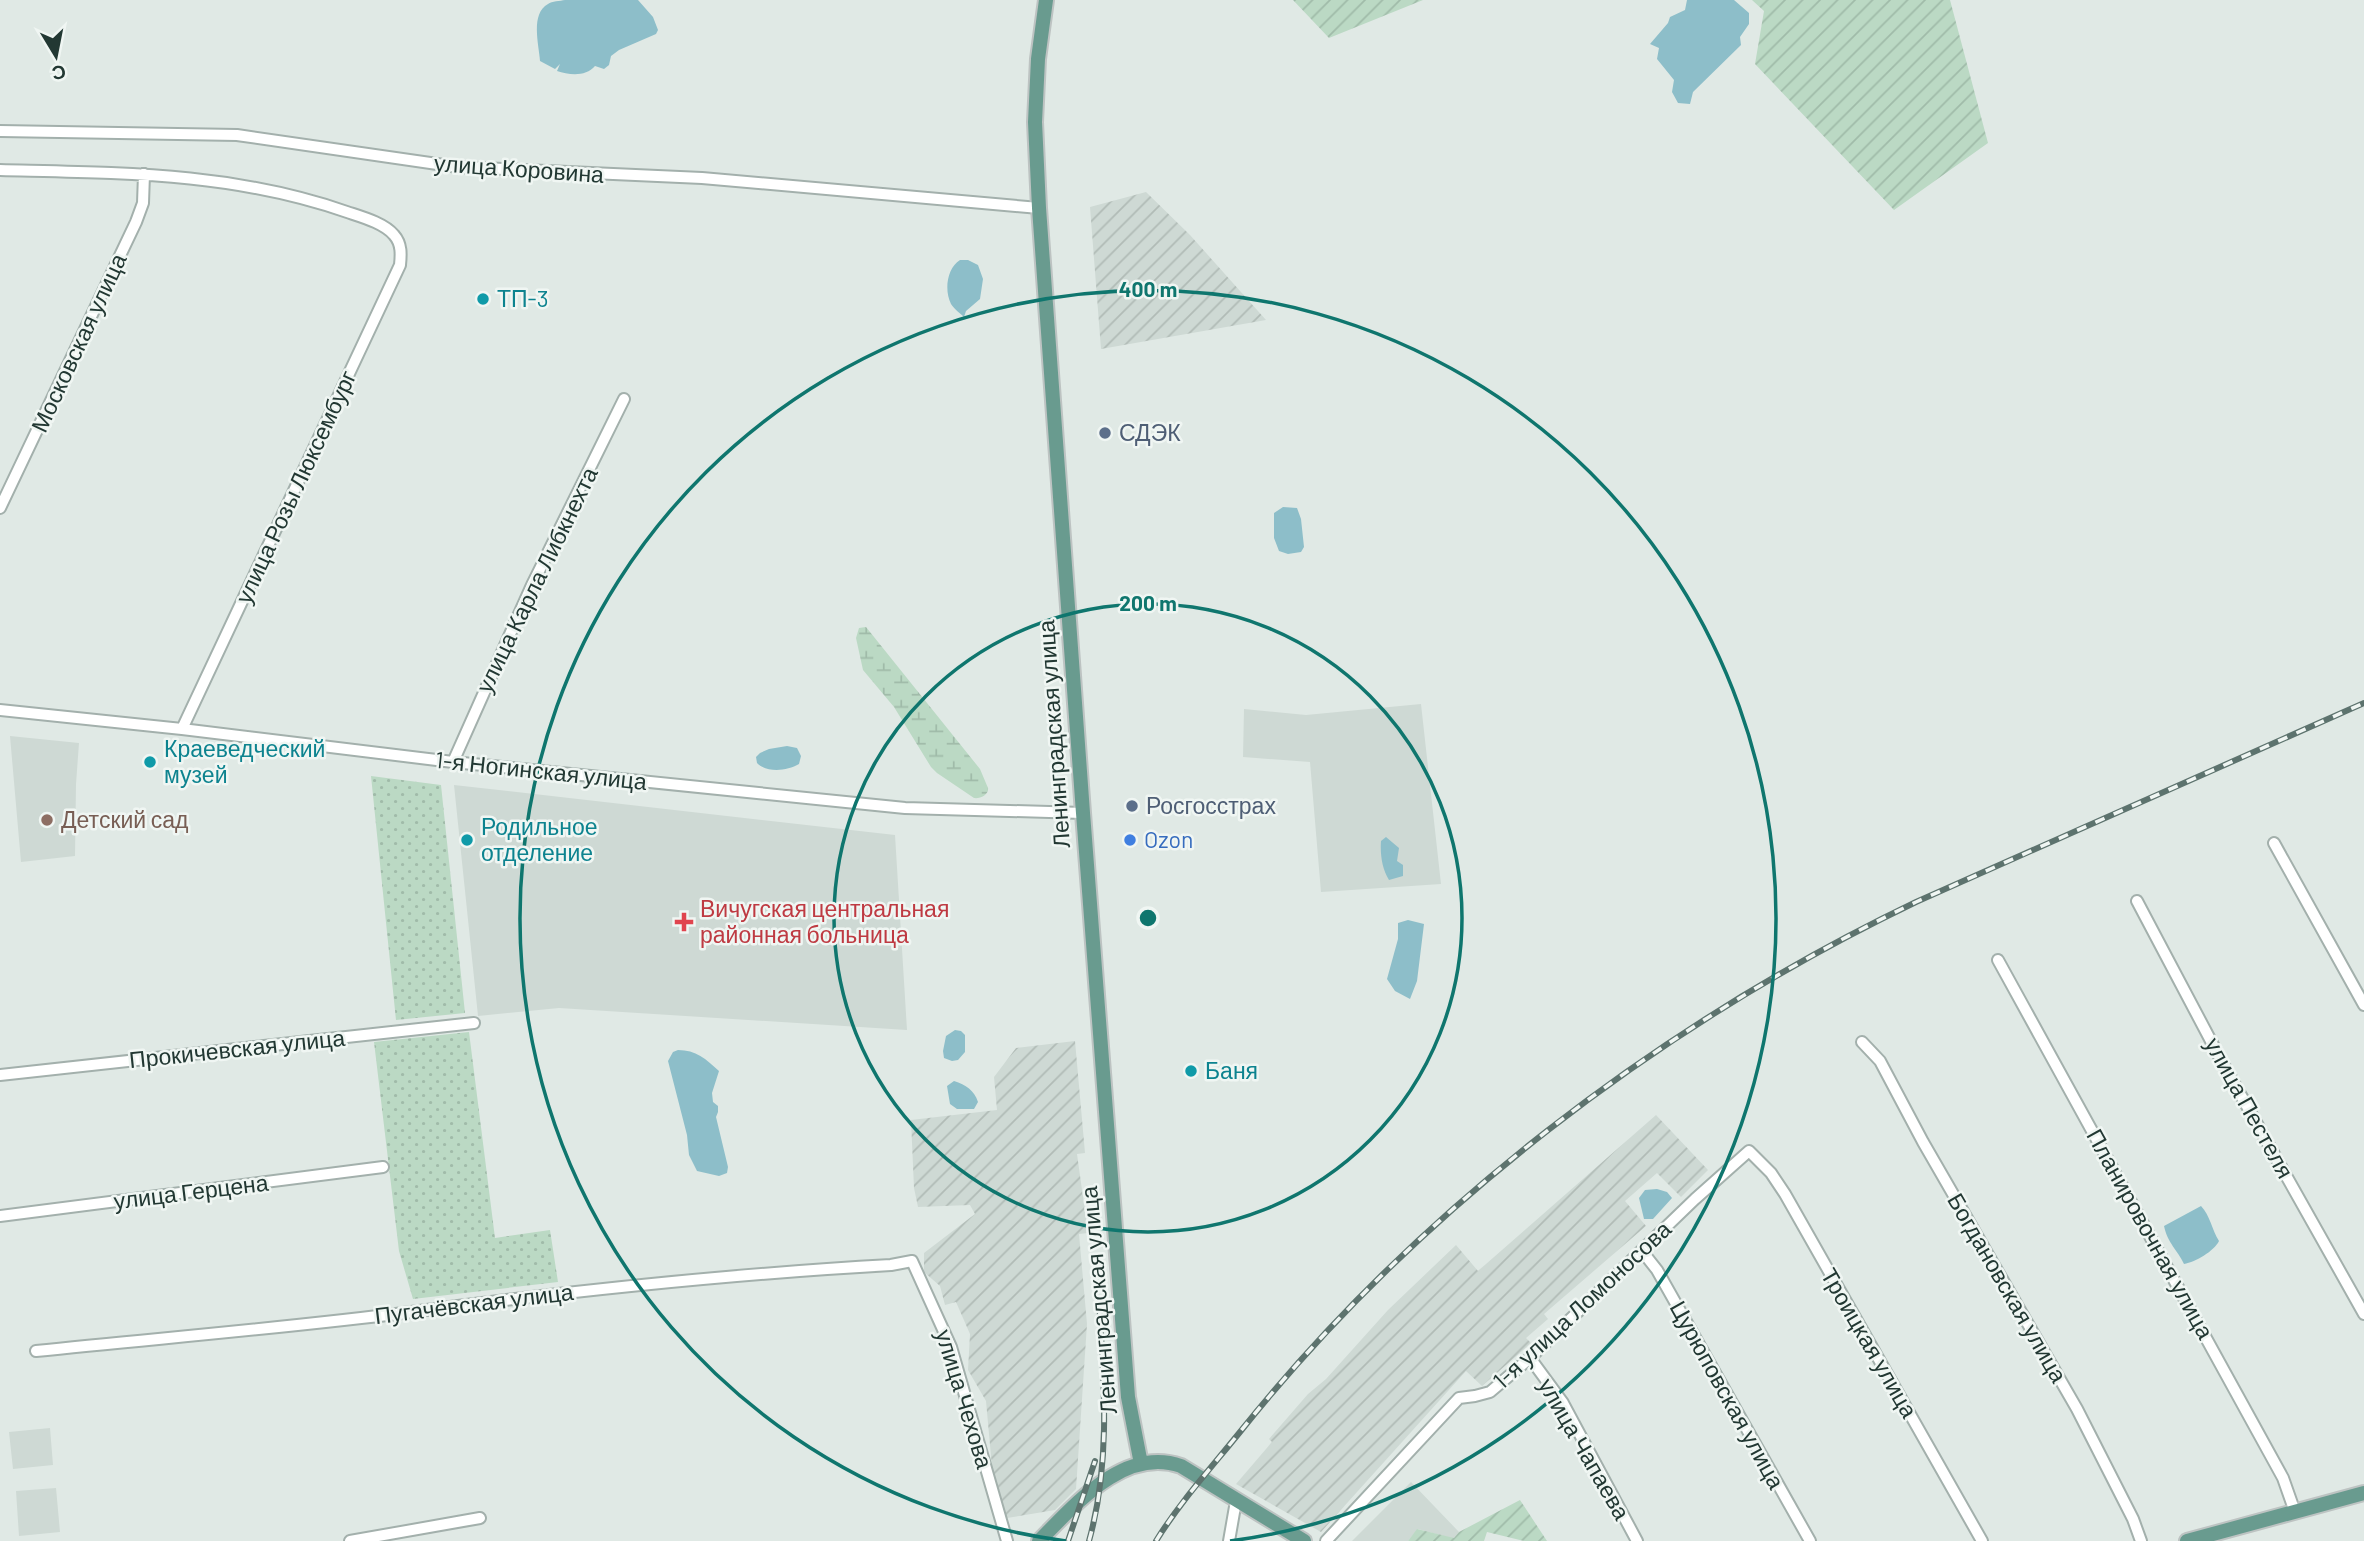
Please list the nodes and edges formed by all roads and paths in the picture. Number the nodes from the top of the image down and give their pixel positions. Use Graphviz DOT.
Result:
graph roads {
  1 [pos="1046,0"];
  2 [pos="0,131"];
  3 [pos="0,170"];
  4 [pos="144,174"];
  5 [pos="1039,208"];
  6 [pos="624,399"];
  7 [pos="0,508"];
  8 [pos="0,710"];
  9 [pos="182,729"];
  10 [pos="453,762"];
  11 [pos="1083,813"];
  12 [pos="2274,843"];
  13 [pos="2137,901"];
  14 [pos="1998,960"];
  15 [pos="2364,1005"];
  16 [pos="474,1023"];
  17 [pos="1862,1042"];
  18 [pos="0,1074"];
  19 [pos="1749,1151"];
  20 [pos="383,1167"];
  21 [pos="0,1216"];
  22 [pos="1642,1251"];
  23 [pos="912,1261"];
  24 [pos="2364,1314"];
  25 [pos="36,1351"];
  26 [pos="1530,1358"];
  27 [pos="1141,1464"];
  28 [pos="2364,1493"];
  29 [pos="1236,1501"];
  30 [pos="2295,1512"];
  31 [pos="480,1518"];
  32 [pos="350,1541"];
  33 [pos="1007,1541"];
  34 [pos="1039,1541"];
  35 [pos="1229,1541"];
  36 [pos="1304,1541"];
  37 [pos="1326,1541"];
  38 [pos="1637,1541"];
  39 [pos="1810,1541"];
  40 [pos="1982,1541"];
  41 [pos="2141,1541"];
  42 [pos="2187,1541"];
  1 -- 5 [label="main road, Ленинградская улица"];
  2 -- 5 [label="street, улица Коровина"];
  3 -- 4 [label="street"];
  4 -- 7 [label="street, Московская улица"];
  4 -- 9 [label="street, улица Розы Люксембург"];
  5 -- 11 [label="main road, Ленинградская улица"];
  6 -- 10 [label="street, улица Карла Либкнехта"];
  8 -- 9 [label="street, 1-я Ногинская улица"];
  9 -- 10 [label="street, 1-я Ногинская улица"];
  10 -- 11 [label="street, 1-я Ногинская улица"];
  11 -- 27 [label="main road, Ленинградская улица"];
  12 -- 15 [label="street"];
  13 -- 24 [label="street, улица Пестеля"];
  14 -- 30 [label="street, Планировочная улица"];
  16 -- 18 [label="street, Прокичевская улица"];
  17 -- 41 [label="street, Богдановская улица"];
  19 -- 22 [label="street, 1-я улица Ломоносова"];
  19 -- 40 [label="street, Троицкая улица"];
  20 -- 21 [label="street, улица Герцена"];
  22 -- 26 [label="street, 1-я улица Ломоносова"];
  22 -- 39 [label="street, Цурюповская улица"];
  23 -- 25 [label="street, Пугачёвская улица"];
  23 -- 33 [label="street, улица Чехова"];
  26 -- 37 [label="street, 1-я улица Ломоносова"];
  26 -- 38 [label="street, улица Чапаева"];
  27 -- 29 [label="main road"];
  27 -- 34 [label="main road"];
  28 -- 30 [label="main road"];
  29 -- 35 [label="street"];
  29 -- 36 [label="main road"];
  30 -- 42 [label="main road"];
  31 -- 32 [label="street"];
}
